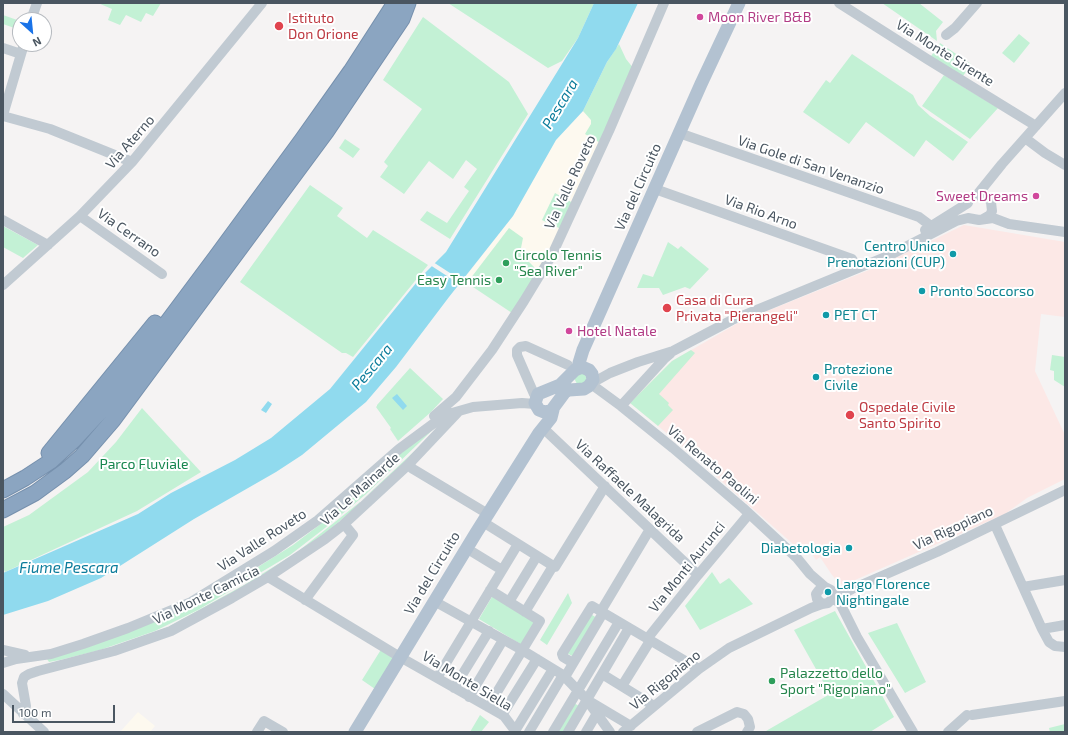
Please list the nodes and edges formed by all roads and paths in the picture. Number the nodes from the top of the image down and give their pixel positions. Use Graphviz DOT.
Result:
graph roads {
  1 [pos="262,3"];
  2 [pos="395,3"];
  3 [pos="407,3"];
  4 [pos="664,3"];
  5 [pos="739,3"];
  6 [pos="745,3"];
  7 [pos="839,3"];
  8 [pos="977,3"];
  9 [pos="732,20"];
  10 [pos="381,25"];
  11 [pos="946,35"];
  12 [pos="3,48"];
  13 [pos="21,54"];
  14 [pos="1065,94"];
  15 [pos="5,99"];
  16 [pos="1062,104"];
  17 [pos="3,115"];
  18 [pos="1036,126"];
  19 [pos="679,133"];
  20 [pos="1025,138"];
  21 [pos="132,162"];
  22 [pos="1065,165"];
  23 [pos="993,174"];
  24 [pos="655,189"];
  25 [pos="977,195"];
  26 [pos="968,203"];
  27 [pos="991,203"];
  28 [pos="80,216"];
  29 [pos="980,219"];
  30 [pos="3,220"];
  31 [pos="1017,224"];
  32 [pos="931,226"];
  33 [pos="1065,232"];
  34 [pos="48,244"];
  35 [pos="219,259"];
  36 [pos="871,259"];
  37 [pos="853,264"];
  38 [pos="162,274"];
  39 [pos="3,285"];
  40 [pos="673,351"];
  41 [pos="652,358"];
  42 [pos="581,376"];
  43 [pos="536,401"];
  44 [pos="621,406"];
  45 [pos="553,410"];
  46 [pos="457,411"];
  47 [pos="541,431"];
  48 [pos="399,449"];
  49 [pos="408,465"];
  50 [pos="605,486"];
  51 [pos="3,490"];
  52 [pos="1065,490"];
  53 [pos="3,499"];
  54 [pos="3,510"];
  55 [pos="749,514"];
  56 [pos="485,518"];
  57 [pos="344,524"];
  58 [pos="995,525"];
  59 [pos="648,527"];
  60 [pos="518,544"];
  61 [pos="466,548"];
  62 [pos="537,556"];
  63 [pos="554,567"];
  64 [pos="502,570"];
  65 [pos="698,575"];
  66 [pos="268,577"];
  67 [pos="1065,580"];
  68 [pos="1023,587"];
  69 [pos="490,590"];
  70 [pos="832,596"];
  71 [pos="305,600"];
  72 [pos="434,601"];
  73 [pos="509,602"];
  74 [pos="525,612"];
  75 [pos="602,612"];
  76 [pos="471,621"];
  77 [pos="619,622"];
  78 [pos="1065,625"];
  79 [pos="630,628"];
  80 [pos="1042,629"];
  81 [pos="489,631"];
  82 [pos="503,640"];
  83 [pos="649,640"];
  84 [pos="585,644"];
  85 [pos="1065,647"];
  86 [pos="3,650"];
  87 [pos="522,650"];
  88 [pos="600,653"];
  89 [pos="32,657"];
  90 [pos="400,657"];
  91 [pos="537,659"];
  92 [pos="611,659"];
  93 [pos="3,663"];
  94 [pos="573,663"];
  95 [pos="553,669"];
  96 [pos="699,669"];
  97 [pos="602,674"];
  98 [pos="564,676"];
  99 [pos="437,678"];
  100 [pos="622,686"];
  101 [pos="454,688"];
  102 [pos="578,690"];
  103 [pos="3,694"];
  104 [pos="469,696"];
  105 [pos="587,700"];
  106 [pos="1065,700"];
  107 [pos="654,706"];
  108 [pos="488,707"];
  109 [pos="23,714"];
  110 [pos="502,715"];
  111 [pos="596,715"];
  112 [pos="261,728"];
  113 [pos="627,729"];
  114 [pos="41,731"];
  115 [pos="283,732"];
  116 [pos="355,732"];
  117 [pos="516,732"];
  118 [pos="529,732"];
  119 [pos="553,732"];
  120 [pos="568,732"];
  121 [pos="586,732"];
  122 [pos="610,732"];
  123 [pos="697,732"];
  124 [pos="747,732"];
  125 [pos="913,732"];
  126 [pos="948,732"];
  1 -- 21 [label="street, Via Aterno"];
  2 -- 10 [label="highway"];
  3 -- 35 [label="highway"];
  3 -- 54 [label="highway"];
  4 -- 48 [label="street, Via Valle Roveto"];
  5 -- 9 [label="main road, Via del Circuito"];
  6 -- 9 [label="main road, Via del Circuito"];
  7 -- 18 [label="street, Via Monte Sirente"];
  8 -- 11 [label="street"];
  9 -- 19 [label="main road, Via del Circuito"];
  10 -- 35 [label="highway"];
  10 -- 51 [label="highway"];
  12 -- 13 [label="street"];
  13 -- 15 [label="street"];
  14 -- 16 [label="street"];
  15 -- 17 [label="street"];
  16 -- 18 [label="street"];
  17 -- 21 [label="street"];
  18 -- 20 [label="street"];
  19 -- 24 [label="main road, Via del Circuito"];
  19 -- 32 [label="street, Via Gole di San Venanzio"];
  20 -- 22 [label="street"];
  20 -- 23 [label="street"];
  21 -- 28 [label="street, Via Aterno"];
  23 -- 25 [label="street"];
  23 -- 27 [label="street"];
  24 -- 37 [label="street, Via Rio Arno"];
  24 -- 42 [label="main road, Via del Circuito"];
  25 -- 26 [label="street"];
  25 -- 27 [label="street"];
  26 -- 29 [label="street"];
  26 -- 32 [label="street"];
  27 -- 29 [label="street"];
  27 -- 31 [label="street"];
  28 -- 34 [label="street, Via Aterno"];
  28 -- 38 [label="street, Via Cerrano"];
  29 -- 31 [label="street"];
  29 -- 36 [label="street"];
  30 -- 34 [label="street"];
  31 -- 33 [label="street"];
  32 -- 36 [label="street"];
  34 -- 39 [label="street, Via Aterno"];
  35 -- 51 [label="highway"];
  35 -- 53 [label="highway"];
  36 -- 37 [label="street"];
  36 -- 40 [label="street"];
  37 -- 41 [label="street"];
  40 -- 41 [label="street"];
  40 -- 44 [label="street"];
  41 -- 42 [label="street"];
  42 -- 43 [label="main road"];
  42 -- 43 [label="street"];
  42 -- 44 [label="street, Via Renato Paolini"];
  42 -- 45 [label="main road, Via del Circuito"];
  43 -- 45 [label="main road"];
  43 -- 46 [label="street"];
  43 -- 47 [label="main road"];
  44 -- 55 [label="street, Via Renato Paolini"];
  45 -- 47 [label="main road, Via del Circuito"];
  46 -- 48 [label="street, Via Valle Roveto"];
  46 -- 49 [label="street, Via Le Mainarde"];
  47 -- 50 [label="street, Via Raffaele Malagrida"];
  47 -- 56 [label="main road, Via del Circuito"];
  48 -- 89 [label="street, Via Valle Roveto"];
  49 -- 56 [label="street"];
  49 -- 57 [label="street, Via Le Mainarde"];
  50 -- 59 [label="street, Via Raffaele Malagrida"];
  50 -- 63 [label="street"];
  52 -- 58 [label="street, Via Rigopiano"];
  55 -- 65 [label="street, Via Monti Aurunci"];
  55 -- 70 [label="street, Via Renato Paolini"];
  56 -- 60 [label="street"];
  56 -- 61 [label="main road, Via del Circuito"];
  57 -- 66 [label="street, Via Le Mainarde"];
  57 -- 71 [label="street"];
  58 -- 68 [label="street"];
  58 -- 70 [label="street, Via Rigopiano"];
  59 -- 65 [label="street, Via Raffaele Malagrida"];
  59 -- 75 [label="street"];
  60 -- 62 [label="street"];
  60 -- 64 [label="street"];
  61 -- 64 [label="street"];
  61 -- 72 [label="main road, Via del Circuito"];
  62 -- 63 [label="street"];
  62 -- 73 [label="street"];
  63 -- 74 [label="street"];
  64 -- 69 [label="street"];
  65 -- 83 [label="street, Via Monti Aurunci"];
  66 -- 71 [label="street, Via Monte Camicia"];
  66 -- 109 [label="street, Via Monte Camicia"];
  67 -- 68 [label="street"];
  68 -- 80 [label="street"];
  69 -- 73 [label="street"];
  69 -- 76 [label="street"];
  70 -- 96 [label="street, Via Rigopiano"];
  70 -- 125 [label="street"];
  71 -- 90 [label="street, Via Monte Camicia"];
  72 -- 76 [label="street"];
  72 -- 90 [label="main road, Via del Circuito"];
  73 -- 74 [label="street"];
  74 -- 87 [label="street"];
  75 -- 77 [label="street"];
  75 -- 84 [label="street"];
  75 -- 94 [label="street"];
  76 -- 81 [label="street"];
  76 -- 99 [label="street"];
  77 -- 79 [label="street"];
  77 -- 88 [label="street"];
  78 -- 80 [label="street"];
  79 -- 83 [label="street"];
  79 -- 92 [label="street"];
  80 -- 85 [label="street"];
  81 -- 82 [label="street"];
  81 -- 101 [label="street"];
  82 -- 87 [label="street"];
  82 -- 104 [label="street"];
  83 -- 96 [label="street"];
  83 -- 100 [label="street, Via Monti Aurunci"];
  84 -- 88 [label="street"];
  84 -- 94 [label="street"];
  86 -- 89 [label="street, Via Valle Roveto"];
  87 -- 91 [label="street"];
  87 -- 108 [label="street"];
  88 -- 92 [label="street"];
  88 -- 102 [label="street"];
  89 -- 93 [label="street, Via Valle Roveto"];
  90 -- 99 [label="street, Via Monte Siella"];
  90 -- 116 [label="main road, Via del Circuito"];
  91 -- 95 [label="street"];
  91 -- 110 [label="street"];
  92 -- 97 [label="street"];
  94 -- 98 [label="street"];
  95 -- 98 [label="street"];
  95 -- 117 [label="street"];
  96 -- 107 [label="street, Via Rigopiano"];
  97 -- 100 [label="street"];
  97 -- 105 [label="street"];
  98 -- 102 [label="street"];
  98 -- 118 [label="street"];
  99 -- 101 [label="street, Via Monte Siella"];
  100 -- 107 [label="street"];
  101 -- 104 [label="street, Via Monte Siella"];
  102 -- 105 [label="street"];
  102 -- 119 [label="street"];
  103 -- 109 [label="street"];
  104 -- 108 [label="street, Via Monte Siella"];
  105 -- 111 [label="street"];
  105 -- 113 [label="street"];
  105 -- 120 [label="street"];
  106 -- 126 [label="street"];
  107 -- 113 [label="street, Via Rigopiano"];
  108 -- 110 [label="street, Via Monte Siella"];
  109 -- 114 [label="street"];
  110 -- 117 [label="street, Via Monte Siella"];
  111 -- 121 [label="street"];
  111 -- 122 [label="street"];
  112 -- 115 [label="street"];
  123 -- 124 [label="street"];
}
